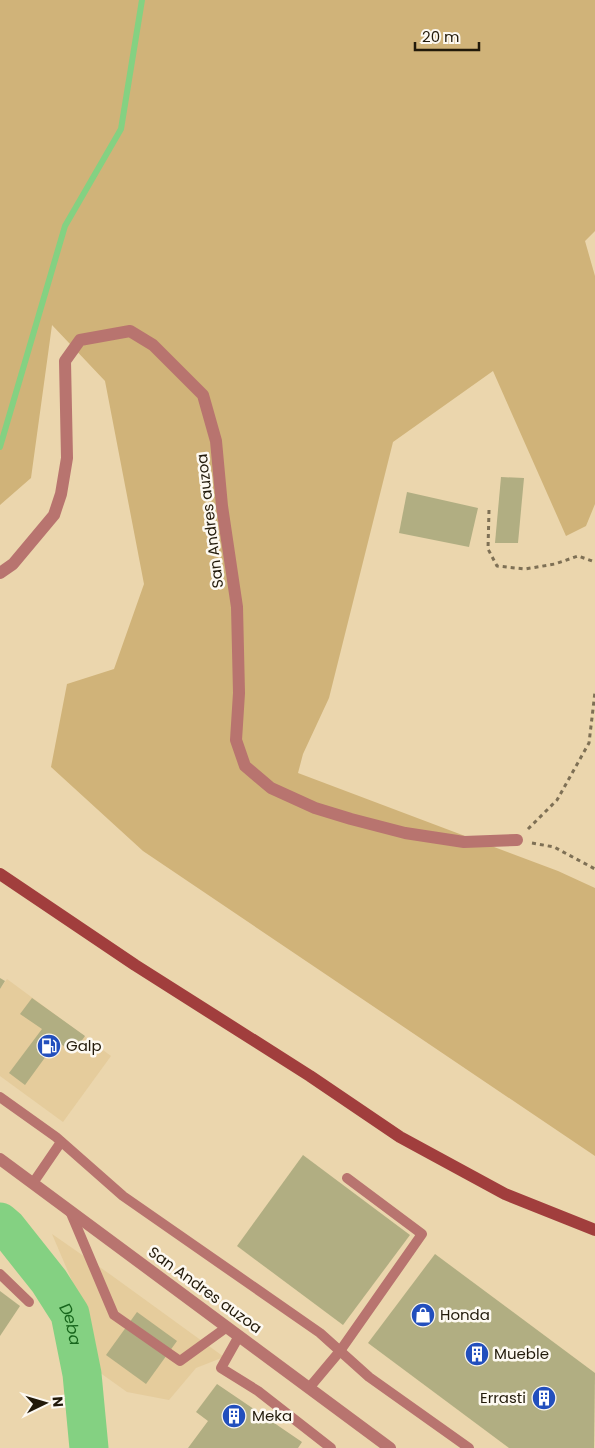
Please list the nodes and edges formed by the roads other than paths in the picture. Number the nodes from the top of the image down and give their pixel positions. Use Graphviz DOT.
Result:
graph roads {
  1 [pos="0,573"];
  2 [pos="517,840"];
  3 [pos="0,874"];
  4 [pos="0,1097"];
  5 [pos="61,1142"];
  6 [pos="0,1159"];
  7 [pos="347,1178"];
  8 [pos="33,1183"];
  9 [pos="70,1210"];
  10 [pos="595,1230"];
  11 [pos="0,1274"];
  12 [pos="29,1302"];
  13 [pos="227,1327"];
  14 [pos="239,1336"];
  15 [pos="340,1351"];
  16 [pos="309,1388"];
  17 [pos="331,1448"];
  18 [pos="390,1448"];
  19 [pos="469,1448"];
  1 -- 2 [label="street, San Andres auzoa"];
  3 -- 10 [label="main road"];
  4 -- 5 [label="lane"];
  5 -- 8 [label="lane"];
  5 -- 15 [label="lane"];
  6 -- 8 [label="street, San Andres auzoa"];
  7 -- 15 [label="lane"];
  8 -- 9 [label="street, San Andres auzoa"];
  9 -- 13 [label="street, San Andres auzoa"];
  9 -- 13 [label="lane"];
  11 -- 12 [label="lane"];
  13 -- 14 [label="street, San Andres auzoa"];
  14 -- 16 [label="street, San Andres auzoa"];
  14 -- 17 [label="lane"];
  15 -- 16 [label="lane"];
  15 -- 19 [label="lane"];
  16 -- 18 [label="street, San Andres auzoa"];
}
